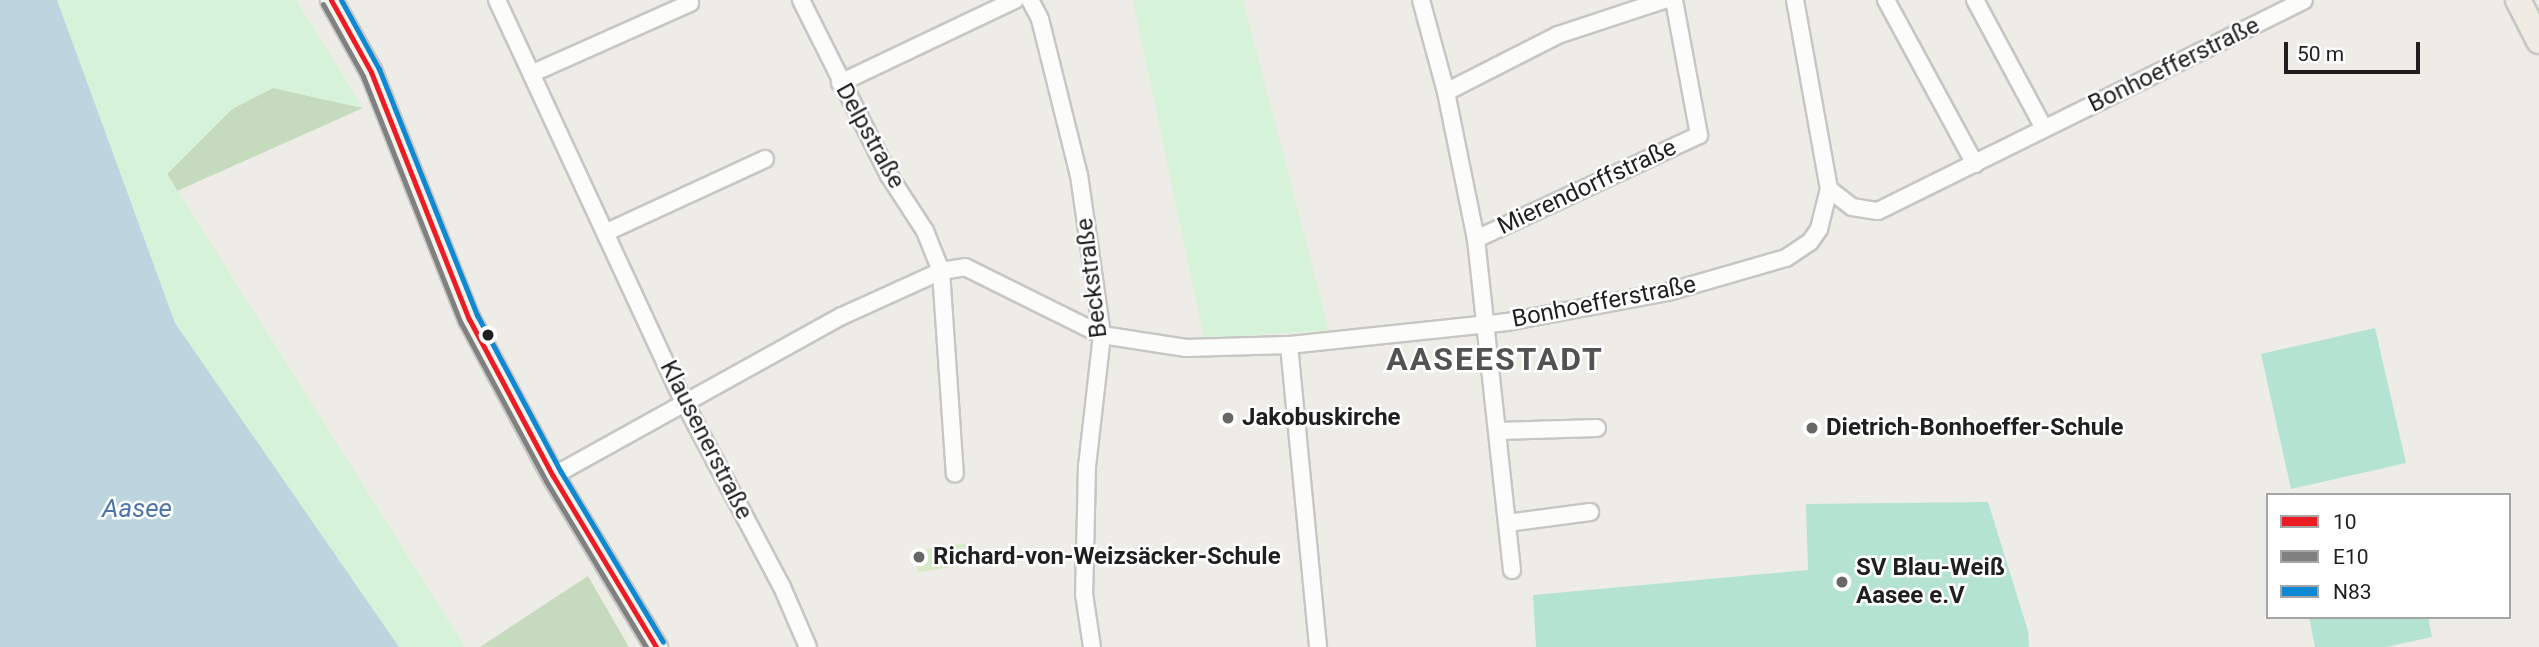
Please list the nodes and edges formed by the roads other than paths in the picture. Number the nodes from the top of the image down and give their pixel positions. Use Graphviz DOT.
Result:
graph roads {
  1 [pos="331,0"];
  2 [pos="497,0"];
  3 [pos="801,0"];
  4 [pos="1014,0"];
  5 [pos="1030,0"];
  6 [pos="1421,0"];
  7 [pos="1664,0"];
  8 [pos="1674,0"];
  9 [pos="1795,0"];
  10 [pos="1886,0"];
  11 [pos="1975,0"];
  12 [pos="2304,0"];
  13 [pos="2518,0"];
  14 [pos="690,2"];
  15 [pos="2539,41"];
  16 [pos="533,73"];
  17 [pos="840,83"];
  18 [pos="1446,92"];
  19 [pos="2044,128"];
  20 [pos="765,159"];
  21 [pos="1975,164"];
  22 [pos="1829,189"];
  23 [pos="607,232"];
  24 [pos="1476,239"];
  25 [pos="941,271"];
  26 [pos="1488,324"];
  27 [pos="1102,335"];
  28 [pos="1289,345"];
  29 [pos="684,402"];
  30 [pos="1597,428"];
  31 [pos="1498,431"];
  32 [pos="955,474"];
  33 [pos="553,476"];
  34 [pos="1590,512"];
  35 [pos="1507,523"];
  36 [pos="1512,570"];
  37 [pos="656,647"];
  38 [pos="808,647"];
  39 [pos="1092,647"];
  40 [pos="1318,647"];
  1 -- 33 [label="street"];
  2 -- 16 [label="street, Klausenerstraße"];
  3 -- 17 [label="street, Delpstraße"];
  4 -- 17 [label="street"];
  5 -- 27 [label="street, Beckstraße"];
  6 -- 18 [label="street, Mierendorffstraße"];
  7 -- 18 [label="street"];
  8 -- 24 [label="street, Mierendorffstraße"];
  9 -- 22 [label="street"];
  10 -- 21 [label="street"];
  11 -- 19 [label="street"];
  12 -- 19 [label="street, Bonhoefferstraße"];
  13 -- 15 [label="main road"];
  14 -- 16 [label="street"];
  16 -- 23 [label="street, Klausenerstraße"];
  17 -- 25 [label="street, Delpstraße"];
  18 -- 24 [label="street, Mierendorffstraße"];
  19 -- 21 [label="street, Bonhoefferstraße"];
  20 -- 23 [label="street"];
  21 -- 22 [label="street, Bonhoefferstraße"];
  22 -- 26 [label="street, Bonhoefferstraße"];
  23 -- 29 [label="street, Klausenerstraße"];
  24 -- 26 [label="street, Mierendorffstraße"];
  25 -- 27 [label="street, Bonhoefferstraße"];
  25 -- 29 [label="street, Bonhoefferstraße"];
  25 -- 32 [label="street"];
  26 -- 28 [label="street, Bonhoefferstraße"];
  26 -- 31 [label="street, Mierendorffstraße"];
  27 -- 28 [label="street, Bonhoefferstraße"];
  27 -- 39 [label="street, Beckstraße"];
  28 -- 40 [label="street"];
  29 -- 33 [label="street, Bonhoefferstraße"];
  29 -- 38 [label="street, Klausenerstraße"];
  30 -- 31 [label="street"];
  31 -- 35 [label="street, Mierendorffstraße"];
  33 -- 37 [label="street"];
  34 -- 35 [label="street"];
  35 -- 36 [label="street, Mierendorffstraße"];
}
